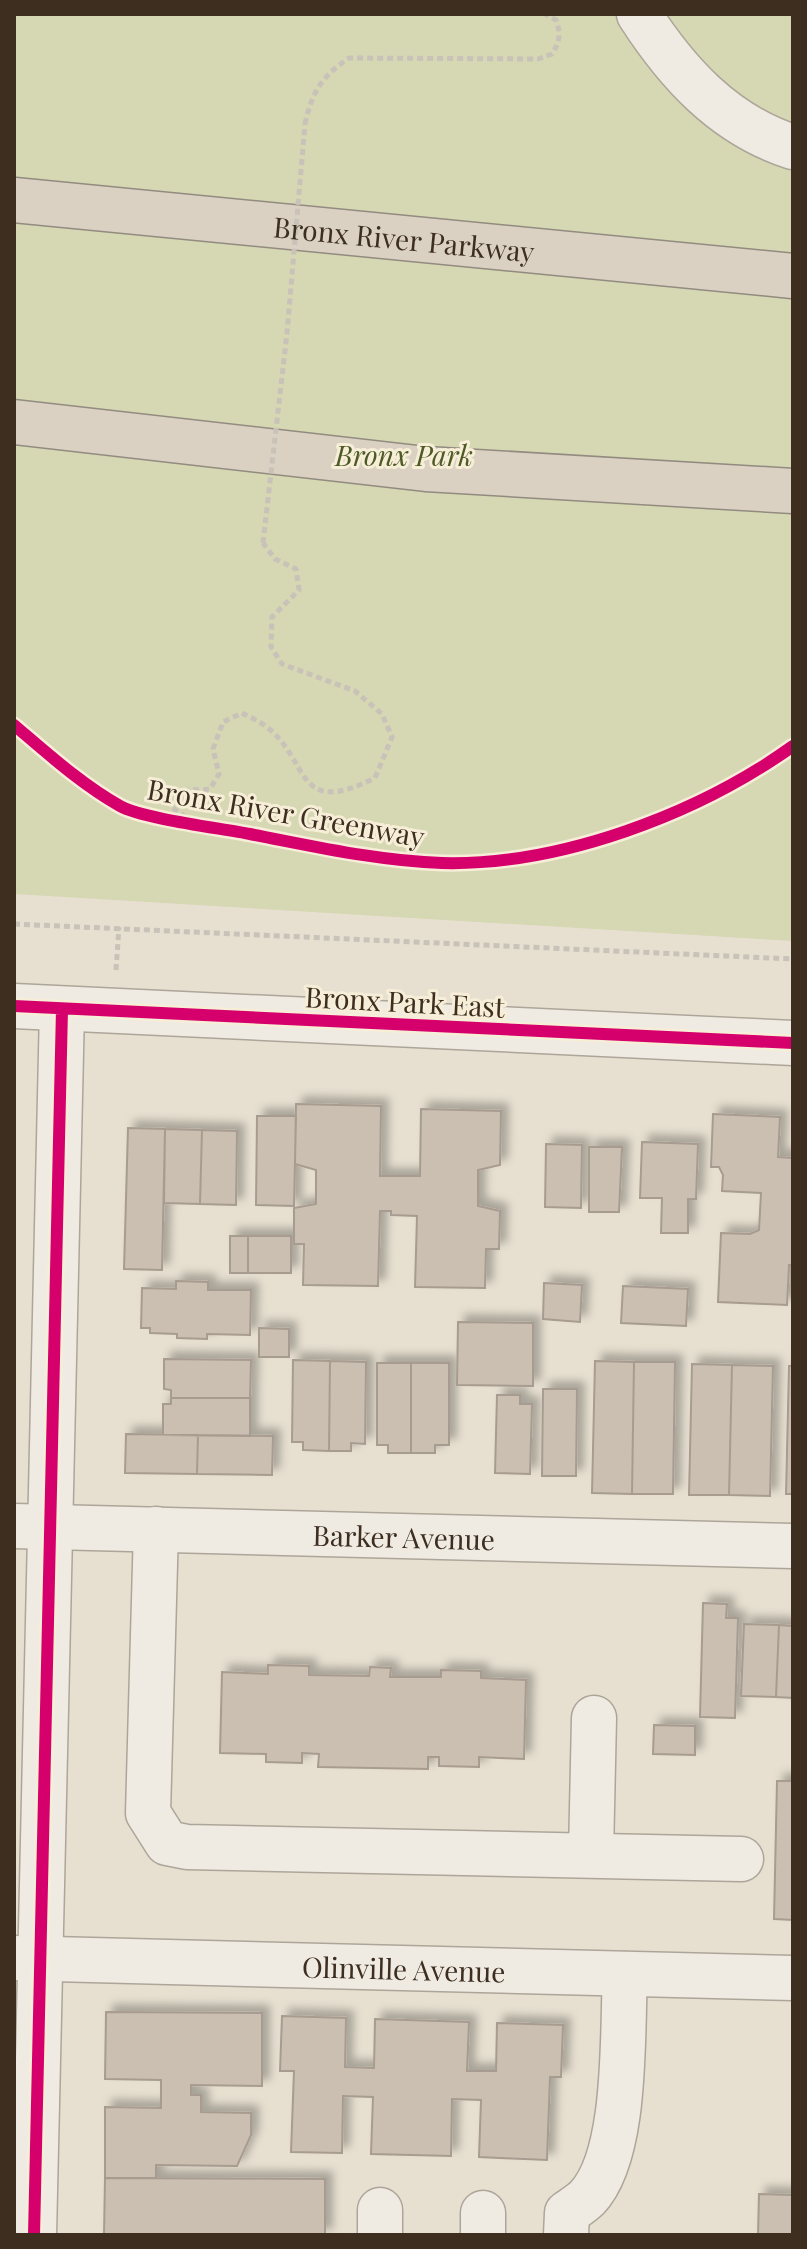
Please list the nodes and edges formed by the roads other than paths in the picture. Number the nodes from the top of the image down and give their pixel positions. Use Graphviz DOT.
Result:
graph roads {
  1 [pos="639,14"];
  2 [pos="793,147"];
  3 [pos="14,200"];
  4 [pos="793,276"];
  5 [pos="14,422"];
  6 [pos="793,491"];
  7 [pos="14,1006"];
  8 [pos="62,1009"];
  9 [pos="793,1043"];
  10 [pos="32,1526"];
  11 [pos="156,1529"];
  12 [pos="793,1546"];
  13 [pos="594,1718"];
  14 [pos="591,1854"];
  15 [pos="741,1859"];
  16 [pos="27,1959"];
  17 [pos="625,1974"];
  18 [pos="793,1978"];
  19 [pos="25,2173"];
  20 [pos="34,2235"];
  21 [pos="566,2235"];
  1 -- 2 [label="street"];
  3 -- 4 [label="highway, Bronx River Parkway"];
  5 -- 6 [label="highway"];
  7 -- 8 [label="street, Bronx Park East"];
  8 -- 9 [label="street, Bronx Park East"];
  8 -- 10 [label="street"];
  10 -- 11 [label="street, Barker Avenue"];
  10 -- 16 [label="street"];
  11 -- 12 [label="street, Barker Avenue"];
  11 -- 14 [label="street"];
  13 -- 14 [label="street"];
  14 -- 15 [label="street"];
  16 -- 17 [label="street, Olinville Avenue"];
  16 -- 19 [label="street"];
  17 -- 18 [label="street, Olinville Avenue"];
  17 -- 21 [label="street"];
  19 -- 20 [label="street"];
}
